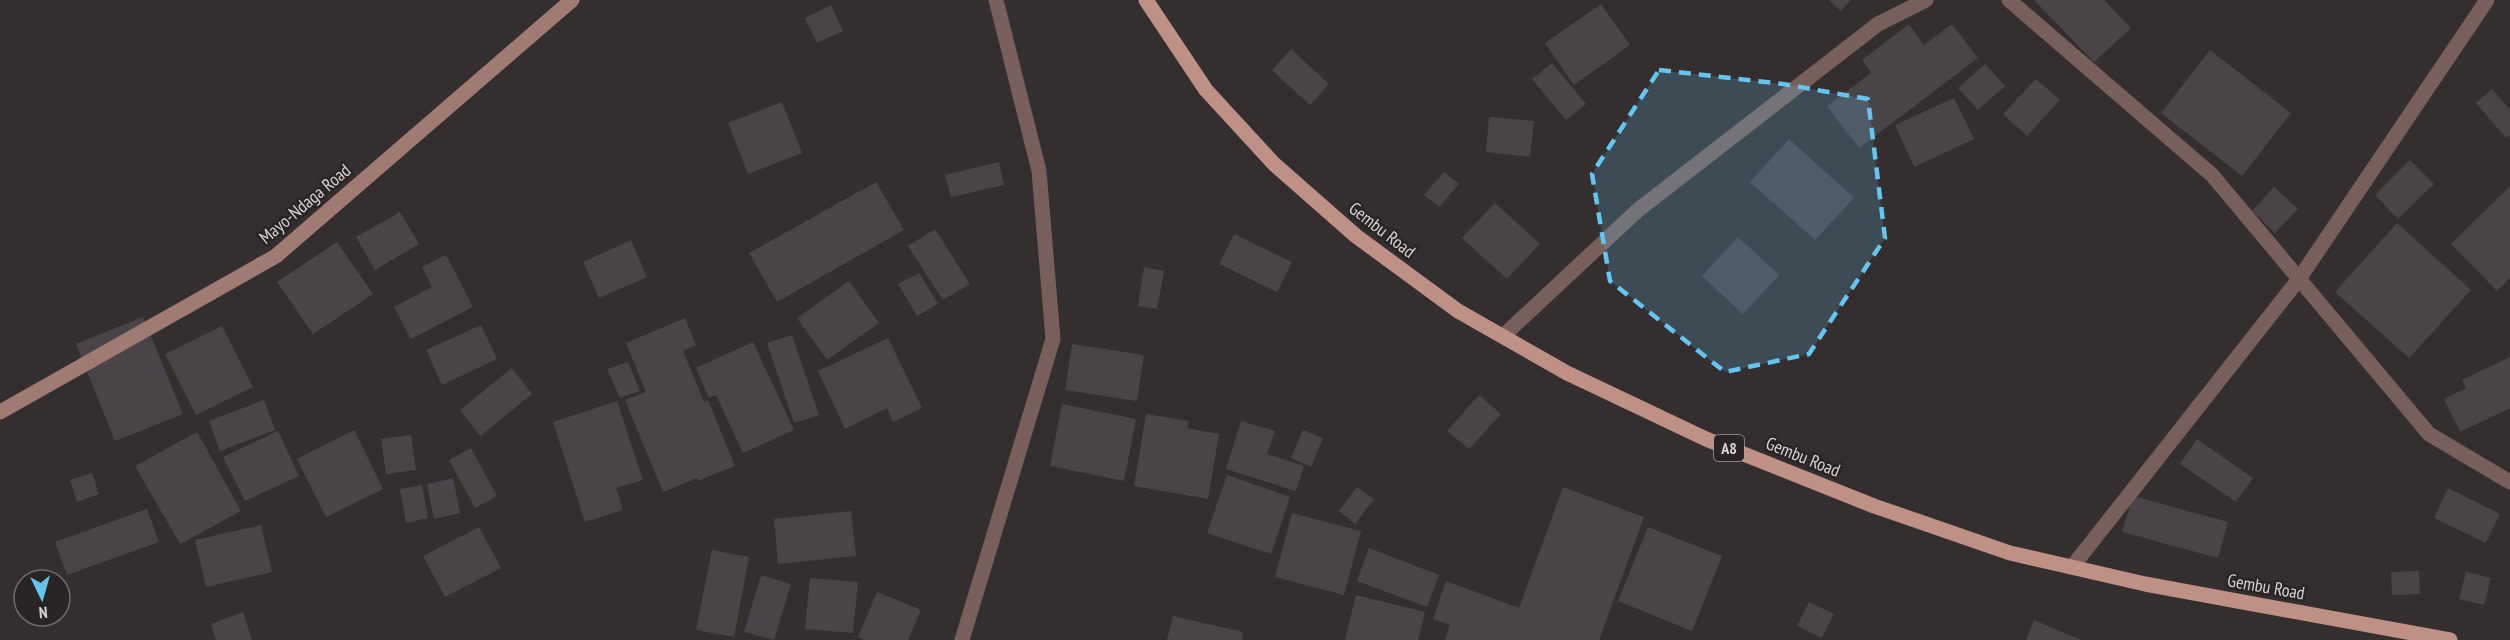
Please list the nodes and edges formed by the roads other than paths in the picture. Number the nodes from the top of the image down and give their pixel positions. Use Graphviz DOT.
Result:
graph roads {
  1 [pos="572,0"];
  2 [pos="996,0"];
  3 [pos="1146,0"];
  4 [pos="1926,0"];
  5 [pos="2009,0"];
  6 [pos="2487,0"];
  7 [pos="2299,279"];
  8 [pos="1503,336"];
  9 [pos="0,412"];
  10 [pos="2510,482"];
  11 [pos="2072,567"];
  12 [pos="962,640"];
  13 [pos="2450,640"];
  1 -- 9 [label="street, Mayo-Ndaga Road"];
  2 -- 12 [label="street"];
  3 -- 8 [label="main road, Gembu Road / A8"];
  4 -- 8 [label="street"];
  5 -- 7 [label="street"];
  6 -- 7 [label="street"];
  7 -- 10 [label="street"];
  7 -- 11 [label="street"];
  8 -- 11 [label="main road, Gembu Road / A8"];
  11 -- 13 [label="main road, Gembu Road / A8"];
}
